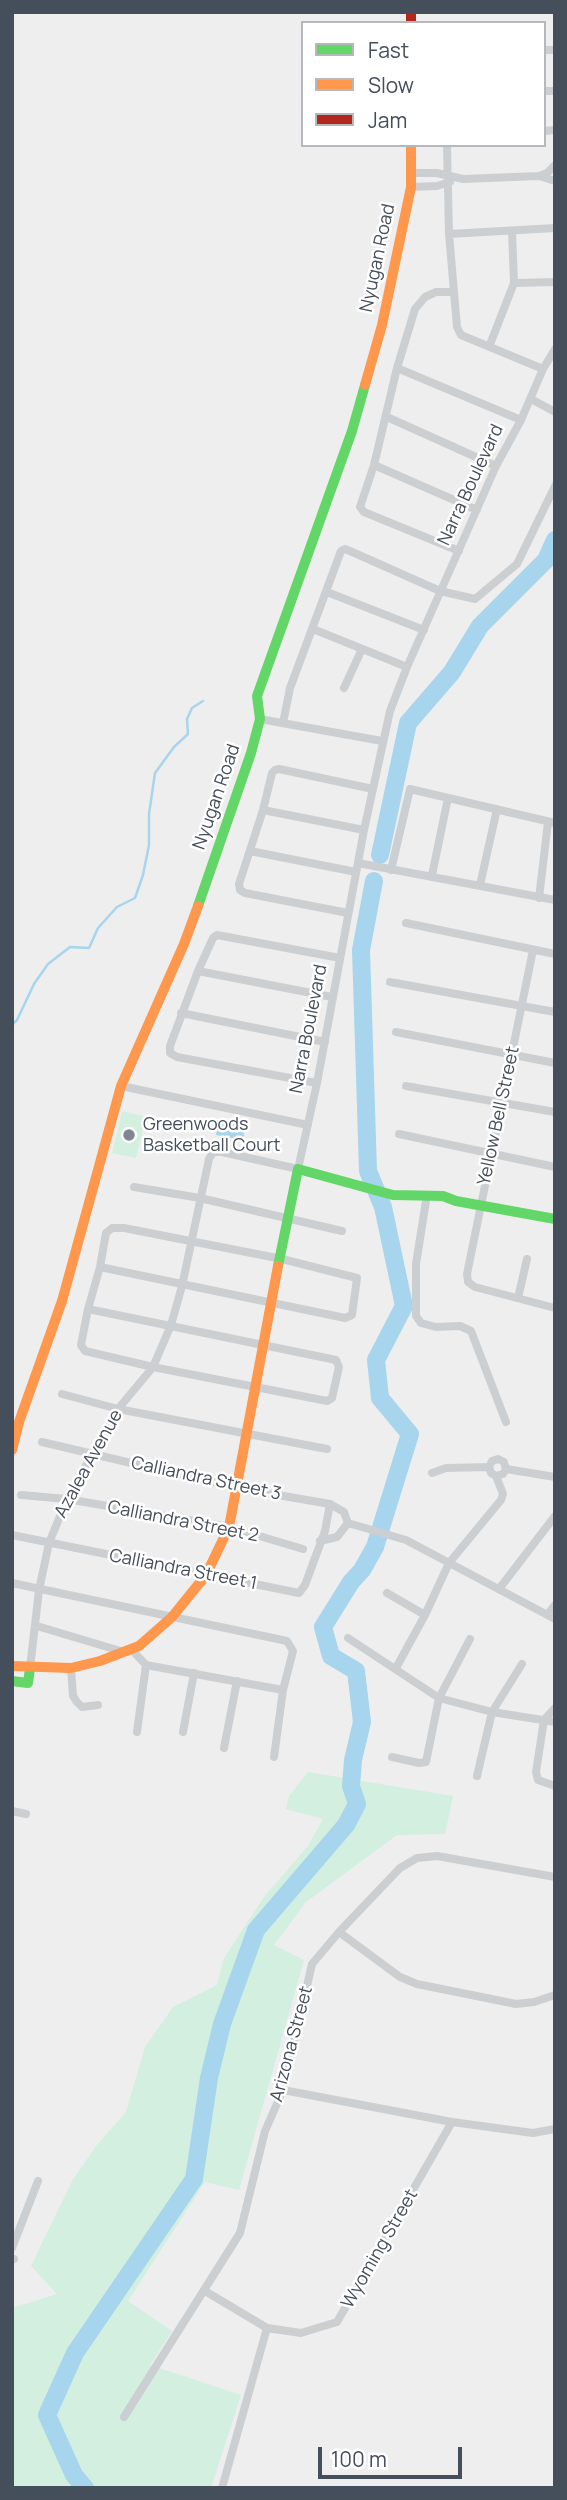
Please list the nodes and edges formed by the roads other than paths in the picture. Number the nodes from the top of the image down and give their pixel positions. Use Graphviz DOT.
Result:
graph roads {
  1 [pos="411,147"];
  2 [pos="447,147"];
  3 [pos="555,165"];
  4 [pos="411,173"];
  5 [pos="539,176"];
  6 [pos="448,179"];
  7 [pos="555,181"];
  8 [pos="411,187"];
  9 [pos="555,228"];
  10 [pos="512,231"];
  11 [pos="449,234"];
  12 [pos="555,282"];
  13 [pos="514,283"];
  14 [pos="453,292"];
  15 [pos="489,347"];
  16 [pos="555,349"];
  17 [pos="397,368"];
  18 [pos="543,369"];
  19 [pos="531,399"];
  20 [pos="555,412"];
  21 [pos="387,417"];
  22 [pos="522,420"];
  23 [pos="374,465"];
  24 [pos="496,466"];
  25 [pos="555,486"];
  26 [pos="477,510"];
  27 [pos="459,551"];
  28 [pos="440,591"];
  29 [pos="327,592"];
  30 [pos="313,629"];
  31 [pos="424,630"];
  32 [pos="362,649"];
  33 [pos="407,667"];
  34 [pos="344,688"];
  35 [pos="260,719"];
  36 [pos="283,723"];
  37 [pos="383,741"];
  38 [pos="373,789"];
  39 [pos="448,798"];
  40 [pos="497,809"];
  41 [pos="263,810"];
  42 [pos="552,822"];
  43 [pos="364,830"];
  44 [pos="250,851"];
  45 [pos="357,868"];
  46 [pos="391,870"];
  47 [pos="432,876"];
  48 [pos="480,886"];
  49 [pos="539,898"];
  50 [pos="555,900"];
  51 [pos="348,913"];
  52 [pos="406,923"];
  53 [pos="533,950"];
  54 [pos="555,954"];
  55 [pos="340,958"];
  56 [pos="198,971"];
  57 [pos="390,982"];
  58 [pos="332,997"];
  59 [pos="521,1006"];
  60 [pos="555,1012"];
  61 [pos="181,1013"];
  62 [pos="396,1032"];
  63 [pos="325,1042"];
  64 [pos="512,1054"];
  65 [pos="555,1063"];
  66 [pos="317,1083"];
  67 [pos="121,1086"];
  68 [pos="406,1086"];
  69 [pos="501,1103"];
  70 [pos="555,1112"];
  71 [pos="308,1125"];
  72 [pos="399,1134"];
  73 [pos="491,1152"];
  74 [pos="555,1167"];
  75 [pos="298,1169"];
  76 [pos="134,1187"];
  77 [pos="397,1194"];
  78 [pos="200,1198"];
  79 [pos="426,1201"];
  80 [pos="456,1201"];
  81 [pos="481,1206"];
  82 [pos="290,1218"];
  83 [pos="555,1219"];
  84 [pos="342,1231"];
  85 [pos="192,1242"];
  86 [pos="282,1259"];
  87 [pos="527,1259"];
  88 [pos="100,1267"];
  89 [pos="182,1286"];
  90 [pos="517,1297"];
  91 [pos="271,1304"];
  92 [pos="555,1308"];
  93 [pos="88,1309"];
  94 [pos="171,1325"];
  95 [pos="262,1344"];
  96 [pos="152,1367"];
  97 [pos="254,1386"];
  98 [pos="62,1394"];
  99 [pos="118,1409"];
  100 [pos="506,1422"];
  101 [pos="247,1433"];
  102 [pos="42,1442"];
  103 [pos="327,1449"];
  104 [pos="12,1450"];
  105 [pos="94,1453"];
  106 [pos="489,1467"];
  107 [pos="506,1469"];
  108 [pos="432,1473"];
  109 [pos="496,1476"];
  110 [pos="555,1477"];
  111 [pos="237,1488"];
  112 [pos="21,1495"];
  113 [pos="67,1499"];
  114 [pos="330,1504"];
  115 [pos="555,1516"];
  116 [pos="350,1524"];
  117 [pos="229,1527"];
  118 [pos="12,1535"];
  119 [pos="320,1541"];
  120 [pos="49,1543"];
  121 [pos="303,1549"];
  122 [pos="449,1563"];
  123 [pos="206,1575"];
  124 [pos="12,1583"];
  125 [pos="499,1589"];
  126 [pos="39,1590"];
  127 [pos="387,1593"];
  128 [pos="555,1605"];
  129 [pos="425,1615"];
  130 [pos="172,1617"];
  131 [pos="551,1617"];
  132 [pos="37,1626"];
  133 [pos="348,1638"];
  134 [pos="470,1639"];
  135 [pos="128,1650"];
  136 [pos="522,1664"];
  137 [pos="146,1665"];
  138 [pos="12,1666"];
  139 [pos="30,1668"];
  140 [pos="71,1668"];
  141 [pos="396,1668"];
  142 [pos="194,1672"];
  143 [pos="12,1681"];
  144 [pos="237,1681"];
  145 [pos="283,1690"];
  146 [pos="439,1699"];
  147 [pos="98,1705"];
  148 [pos="555,1707"];
  149 [pos="492,1712"];
  150 [pos="544,1720"];
  151 [pos="555,1722"];
  152 [pos="137,1732"];
  153 [pos="183,1732"];
  154 [pos="224,1748"];
  155 [pos="274,1757"];
  156 [pos="392,1757"];
  157 [pos="477,1776"];
  158 [pos="555,1786"];
  159 [pos="12,1811"];
  160 [pos="26,1814"];
  161 [pos="555,1877"];
  162 [pos="339,1932"];
  163 [pos="555,1995"];
  164 [pos="283,2090"];
  165 [pos="452,2122"];
  166 [pos="555,2129"];
  167 [pos="38,2181"];
  168 [pos="12,2248"];
  169 [pos="205,2291"];
  170 [pos="267,2328"];
  171 [pos="124,2417"];
  172 [pos="222,2488"];
  1 -- 4 [label="main road, Nyugan Road"];
  2 -- 6 [label="street"];
  3 -- 5 [label="street"];
  4 -- 6 [label="street"];
  4 -- 8 [label="main road, Nyugan Road"];
  5 -- 6 [label="street"];
  5 -- 7 [label="street"];
  6 -- 8 [label="street"];
  6 -- 11 [label="street"];
  8 -- 35 [label="main road, Nyugan Road"];
  9 -- 10 [label="street"];
  10 -- 11 [label="street"];
  10 -- 13 [label="street"];
  11 -- 14 [label="street"];
  12 -- 13 [label="street"];
  13 -- 15 [label="street"];
  14 -- 15 [label="street"];
  14 -- 17 [label="street"];
  15 -- 18 [label="street"];
  16 -- 18 [label="street, Narra Boulevard"];
  17 -- 21 [label="street"];
  17 -- 22 [label="street"];
  18 -- 19 [label="street, Narra Boulevard"];
  19 -- 20 [label="street"];
  19 -- 22 [label="street, Narra Boulevard"];
  21 -- 23 [label="street"];
  21 -- 24 [label="street"];
  22 -- 24 [label="street, Narra Boulevard"];
  23 -- 26 [label="street"];
  23 -- 27 [label="street"];
  24 -- 26 [label="street, Narra Boulevard"];
  25 -- 28 [label="street"];
  26 -- 27 [label="street, Narra Boulevard"];
  27 -- 28 [label="street, Narra Boulevard"];
  28 -- 29 [label="street"];
  28 -- 31 [label="street, Narra Boulevard"];
  29 -- 30 [label="street"];
  29 -- 31 [label="street"];
  30 -- 32 [label="street"];
  30 -- 36 [label="street"];
  31 -- 33 [label="street, Narra Boulevard"];
  32 -- 33 [label="street"];
  32 -- 34 [label="street"];
  33 -- 37 [label="street, Narra Boulevard"];
  35 -- 36 [label="street"];
  35 -- 67 [label="main road, Nyugan Road"];
  36 -- 37 [label="street"];
  37 -- 38 [label="street, Narra Boulevard"];
  38 -- 41 [label="street"];
  38 -- 43 [label="street, Narra Boulevard"];
  39 -- 40 [label="street"];
  39 -- 46 [label="street"];
  39 -- 47 [label="street"];
  40 -- 42 [label="street"];
  40 -- 48 [label="street"];
  41 -- 43 [label="street"];
  41 -- 44 [label="street"];
  42 -- 49 [label="street"];
  43 -- 45 [label="street, Narra Boulevard"];
  44 -- 45 [label="street"];
  44 -- 51 [label="street"];
  45 -- 46 [label="street"];
  45 -- 51 [label="street, Narra Boulevard"];
  46 -- 47 [label="street"];
  47 -- 48 [label="street"];
  48 -- 49 [label="street"];
  49 -- 50 [label="street"];
  51 -- 55 [label="street, Narra Boulevard"];
  52 -- 53 [label="street"];
  53 -- 54 [label="street"];
  53 -- 59 [label="street, Yellow Bell Street"];
  55 -- 56 [label="street"];
  55 -- 58 [label="street, Narra Boulevard"];
  56 -- 58 [label="street"];
  56 -- 61 [label="street"];
  57 -- 59 [label="street"];
  58 -- 63 [label="street, Narra Boulevard"];
  59 -- 60 [label="street"];
  59 -- 64 [label="street, Yellow Bell Street"];
  61 -- 63 [label="street"];
  61 -- 66 [label="street"];
  62 -- 64 [label="street"];
  63 -- 66 [label="street, Narra Boulevard"];
  64 -- 65 [label="street"];
  64 -- 69 [label="street, Yellow Bell Street"];
  66 -- 71 [label="street, Narra Boulevard"];
  67 -- 71 [label="street"];
  67 -- 104 [label="main road, Nyugan Road"];
  68 -- 69 [label="street"];
  69 -- 70 [label="street"];
  69 -- 73 [label="street, Yellow Bell Street"];
  71 -- 75 [label="street, Narra Boulevard"];
  72 -- 73 [label="street"];
  73 -- 74 [label="street"];
  73 -- 81 [label="street, Yellow Bell Street"];
  75 -- 77 [label="main road"];
  75 -- 78 [label="street, Azalea Avenue"];
  75 -- 82 [label="main road, Narra Boulevard"];
  76 -- 78 [label="street"];
  77 -- 79 [label="main road"];
  77 -- 80 [label="main road"];
  78 -- 82 [label="street"];
  78 -- 85 [label="street, Azalea Avenue"];
  79 -- 80 [label="main road"];
  79 -- 100 [label="street"];
  80 -- 81 [label="main road"];
  81 -- 83 [label="main road"];
  81 -- 90 [label="street, Yellow Bell Street"];
  82 -- 84 [label="street"];
  82 -- 86 [label="main road, Narra Boulevard"];
  85 -- 86 [label="street"];
  85 -- 88 [label="street"];
  85 -- 89 [label="street, Azalea Avenue"];
  86 -- 91 [label="main road, Narra Boulevard"];
  86 -- 91 [label="street"];
  87 -- 90 [label="street"];
  88 -- 89 [label="street"];
  88 -- 93 [label="street"];
  89 -- 91 [label="street"];
  89 -- 94 [label="street, Azalea Avenue"];
  90 -- 92 [label="street"];
  91 -- 95 [label="main road, Narra Boulevard"];
  93 -- 94 [label="street"];
  93 -- 96 [label="street"];
  94 -- 95 [label="street"];
  94 -- 96 [label="street, Azalea Avenue"];
  95 -- 97 [label="main road, Narra Boulevard"];
  95 -- 97 [label="street"];
  96 -- 97 [label="street"];
  96 -- 99 [label="street, Azalea Avenue"];
  97 -- 101 [label="main road, Narra Boulevard"];
  98 -- 99 [label="street"];
  99 -- 101 [label="street"];
  99 -- 105 [label="street, Azalea Avenue"];
  101 -- 103 [label="street"];
  101 -- 111 [label="main road, Narra Boulevard"];
  102 -- 105 [label="street, Calliandra Street 3"];
  105 -- 111 [label="street, Calliandra Street 3"];
  105 -- 113 [label="street, Azalea Avenue"];
  106 -- 107 [label="street"];
  106 -- 108 [label="street"];
  106 -- 109 [label="street"];
  107 -- 109 [label="street"];
  107 -- 110 [label="street"];
  109 -- 122 [label="street"];
  111 -- 114 [label="street, Calliandra Street 3"];
  111 -- 117 [label="main road, Narra Boulevard"];
  112 -- 113 [label="street, Calliandra Street 2"];
  113 -- 117 [label="street, Calliandra Street 2"];
  113 -- 120 [label="street, Azalea Avenue"];
  114 -- 116 [label="street"];
  114 -- 119 [label="street"];
  115 -- 125 [label="street"];
  116 -- 119 [label="street"];
  116 -- 122 [label="street"];
  117 -- 121 [label="street, Calliandra Street 2"];
  117 -- 123 [label="main road, Narra Boulevard"];
  118 -- 120 [label="street, Calliandra Street 1"];
  119 -- 123 [label="street, Calliandra Street 1"];
  120 -- 123 [label="street, Calliandra Street 1"];
  120 -- 126 [label="street, Azalea Avenue"];
  122 -- 125 [label="street"];
  122 -- 129 [label="street"];
  123 -- 130 [label="main road, Narra Boulevard"];
  124 -- 126 [label="street"];
  125 -- 131 [label="street"];
  126 -- 130 [label="street"];
  126 -- 132 [label="street, Azalea Avenue"];
  127 -- 129 [label="street"];
  128 -- 131 [label="street"];
  129 -- 141 [label="street"];
  130 -- 135 [label="main road, Narra Boulevard"];
  130 -- 145 [label="street"];
  132 -- 135 [label="street"];
  132 -- 139 [label="street, Azalea Avenue"];
  133 -- 141 [label="street"];
  134 -- 146 [label="street"];
  135 -- 137 [label="street"];
  135 -- 140 [label="main road, Narra Boulevard"];
  136 -- 149 [label="street"];
  137 -- 142 [label="street"];
  137 -- 152 [label="street"];
  138 -- 139 [label="main road, Narra Boulevard"];
  139 -- 140 [label="main road, Narra Boulevard"];
  139 -- 143 [label="main road"];
  140 -- 147 [label="street"];
  141 -- 146 [label="street"];
  142 -- 144 [label="street"];
  142 -- 153 [label="street"];
  144 -- 145 [label="street"];
  144 -- 154 [label="street"];
  145 -- 155 [label="street"];
  146 -- 149 [label="street"];
  146 -- 156 [label="street"];
  148 -- 150 [label="street"];
  149 -- 150 [label="street"];
  149 -- 157 [label="street"];
  150 -- 151 [label="street"];
  150 -- 158 [label="street"];
  159 -- 160 [label="street"];
  161 -- 162 [label="street, Arizona Street"];
  162 -- 163 [label="street"];
  162 -- 164 [label="street, Arizona Street"];
  164 -- 165 [label="street"];
  164 -- 169 [label="street, Arizona Street"];
  165 -- 166 [label="street"];
  165 -- 170 [label="street, Wyoming Street"];
  167 -- 168 [label="street"];
  169 -- 170 [label="street, Wyoming Street"];
  169 -- 171 [label="street, Arizona Street"];
  170 -- 172 [label="street"];
}
